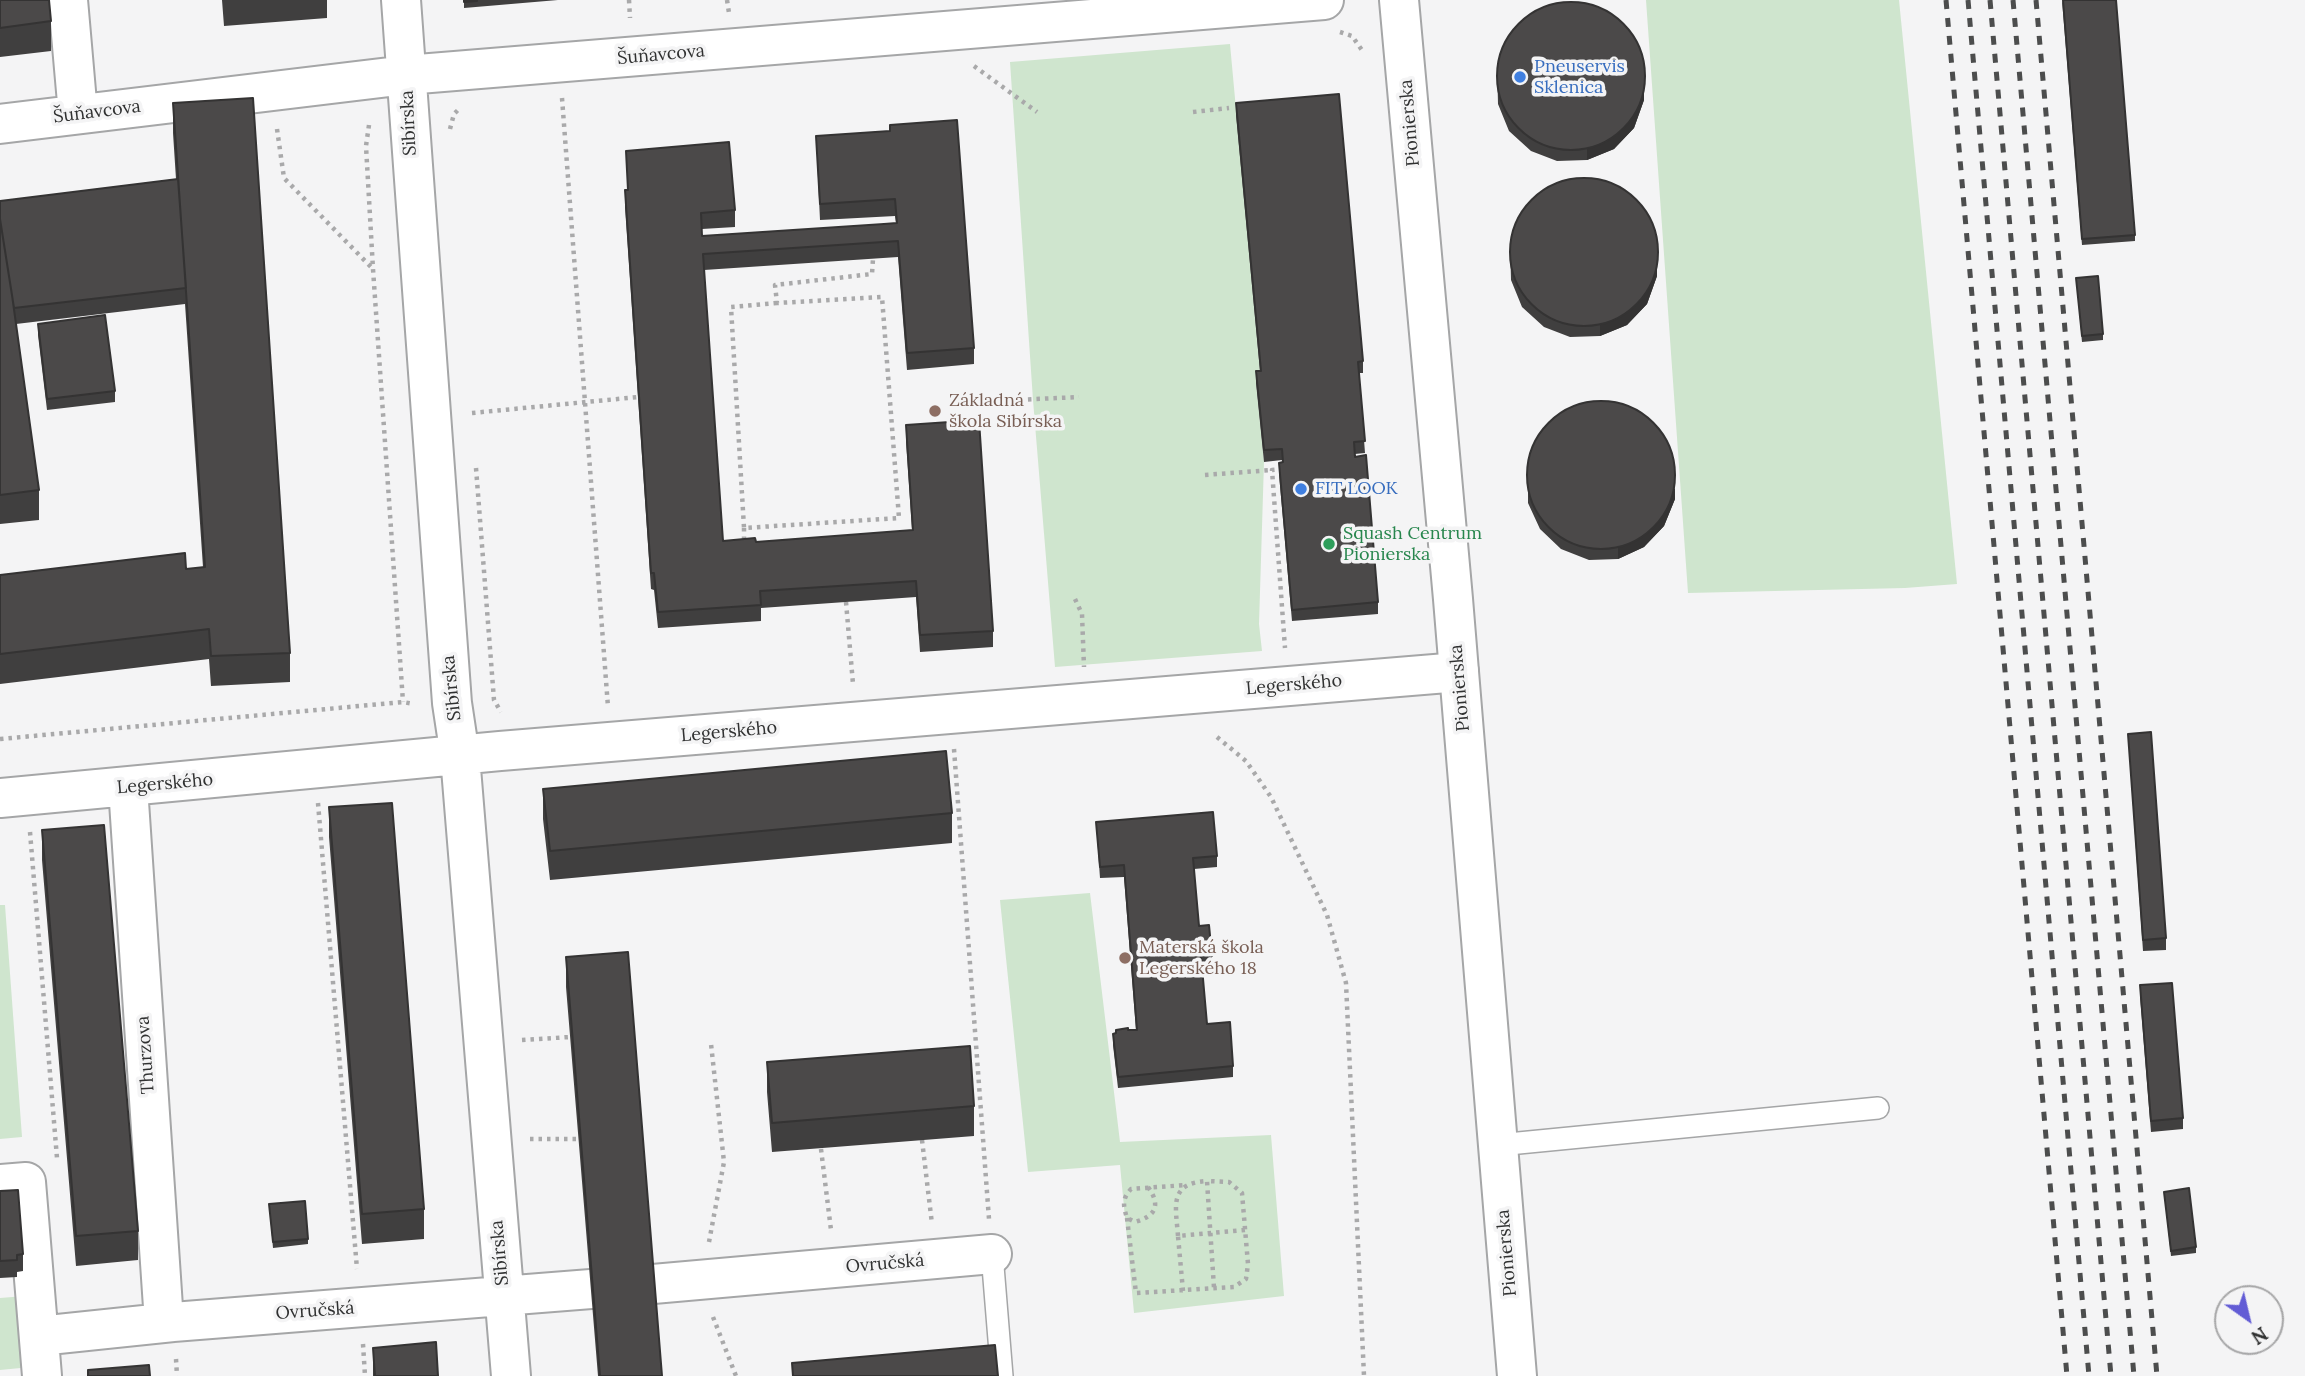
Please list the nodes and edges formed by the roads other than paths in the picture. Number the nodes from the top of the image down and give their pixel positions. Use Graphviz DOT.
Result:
graph roads {
  1 [pos="68,0"];
  2 [pos="401,0"];
  3 [pos="1324,0"];
  4 [pos="1399,0"];
  5 [pos="406,75"];
  6 [pos="78,114"];
  7 [pos="0,124"];
  8 [pos="1459,672"];
  9 [pos="460,755"];
  10 [pos="128,787"];
  11 [pos="0,798"];
  12 [pos="1878,1108"];
  13 [pos="1498,1145"];
  14 [pos="0,1184"];
  15 [pos="992,1254"];
  16 [pos="653,1284"];
  17 [pos="591,1289"];
  18 [pos="503,1297"];
  19 [pos="164,1322"];
  20 [pos="39,1336"];
  21 [pos="42,1376"];
  22 [pos="511,1376"];
  23 [pos="1002,1376"];
  24 [pos="1517,1376"];
  1 -- 6 [label="street"];
  2 -- 5 [label="street, Sibírska"];
  3 -- 5 [label="street, Šuňavcova"];
  4 -- 8 [label="street, Pionierska"];
  5 -- 6 [label="street, Šuňavcova"];
  5 -- 9 [label="street, Sibírska"];
  6 -- 7 [label="street, Šuňavcova"];
  8 -- 9 [label="street, Legerského"];
  8 -- 13 [label="street, Pionierska"];
  9 -- 10 [label="street, Legerského"];
  9 -- 18 [label="street, Sibírska"];
  10 -- 11 [label="street, Legerského"];
  10 -- 19 [label="street, Thurzova"];
  12 -- 13 [label="lane"];
  13 -- 24 [label="street, Pionierska"];
  14 -- 20 [label="street"];
  15 -- 16 [label="street, Ovručská"];
  15 -- 23 [label="lane"];
  17 -- 18 [label="street, Ovručská"];
  18 -- 19 [label="street, Ovručská"];
  18 -- 22 [label="street, Sibírska"];
  19 -- 20 [label="street, Ovručská"];
  20 -- 21 [label="street"];
}
